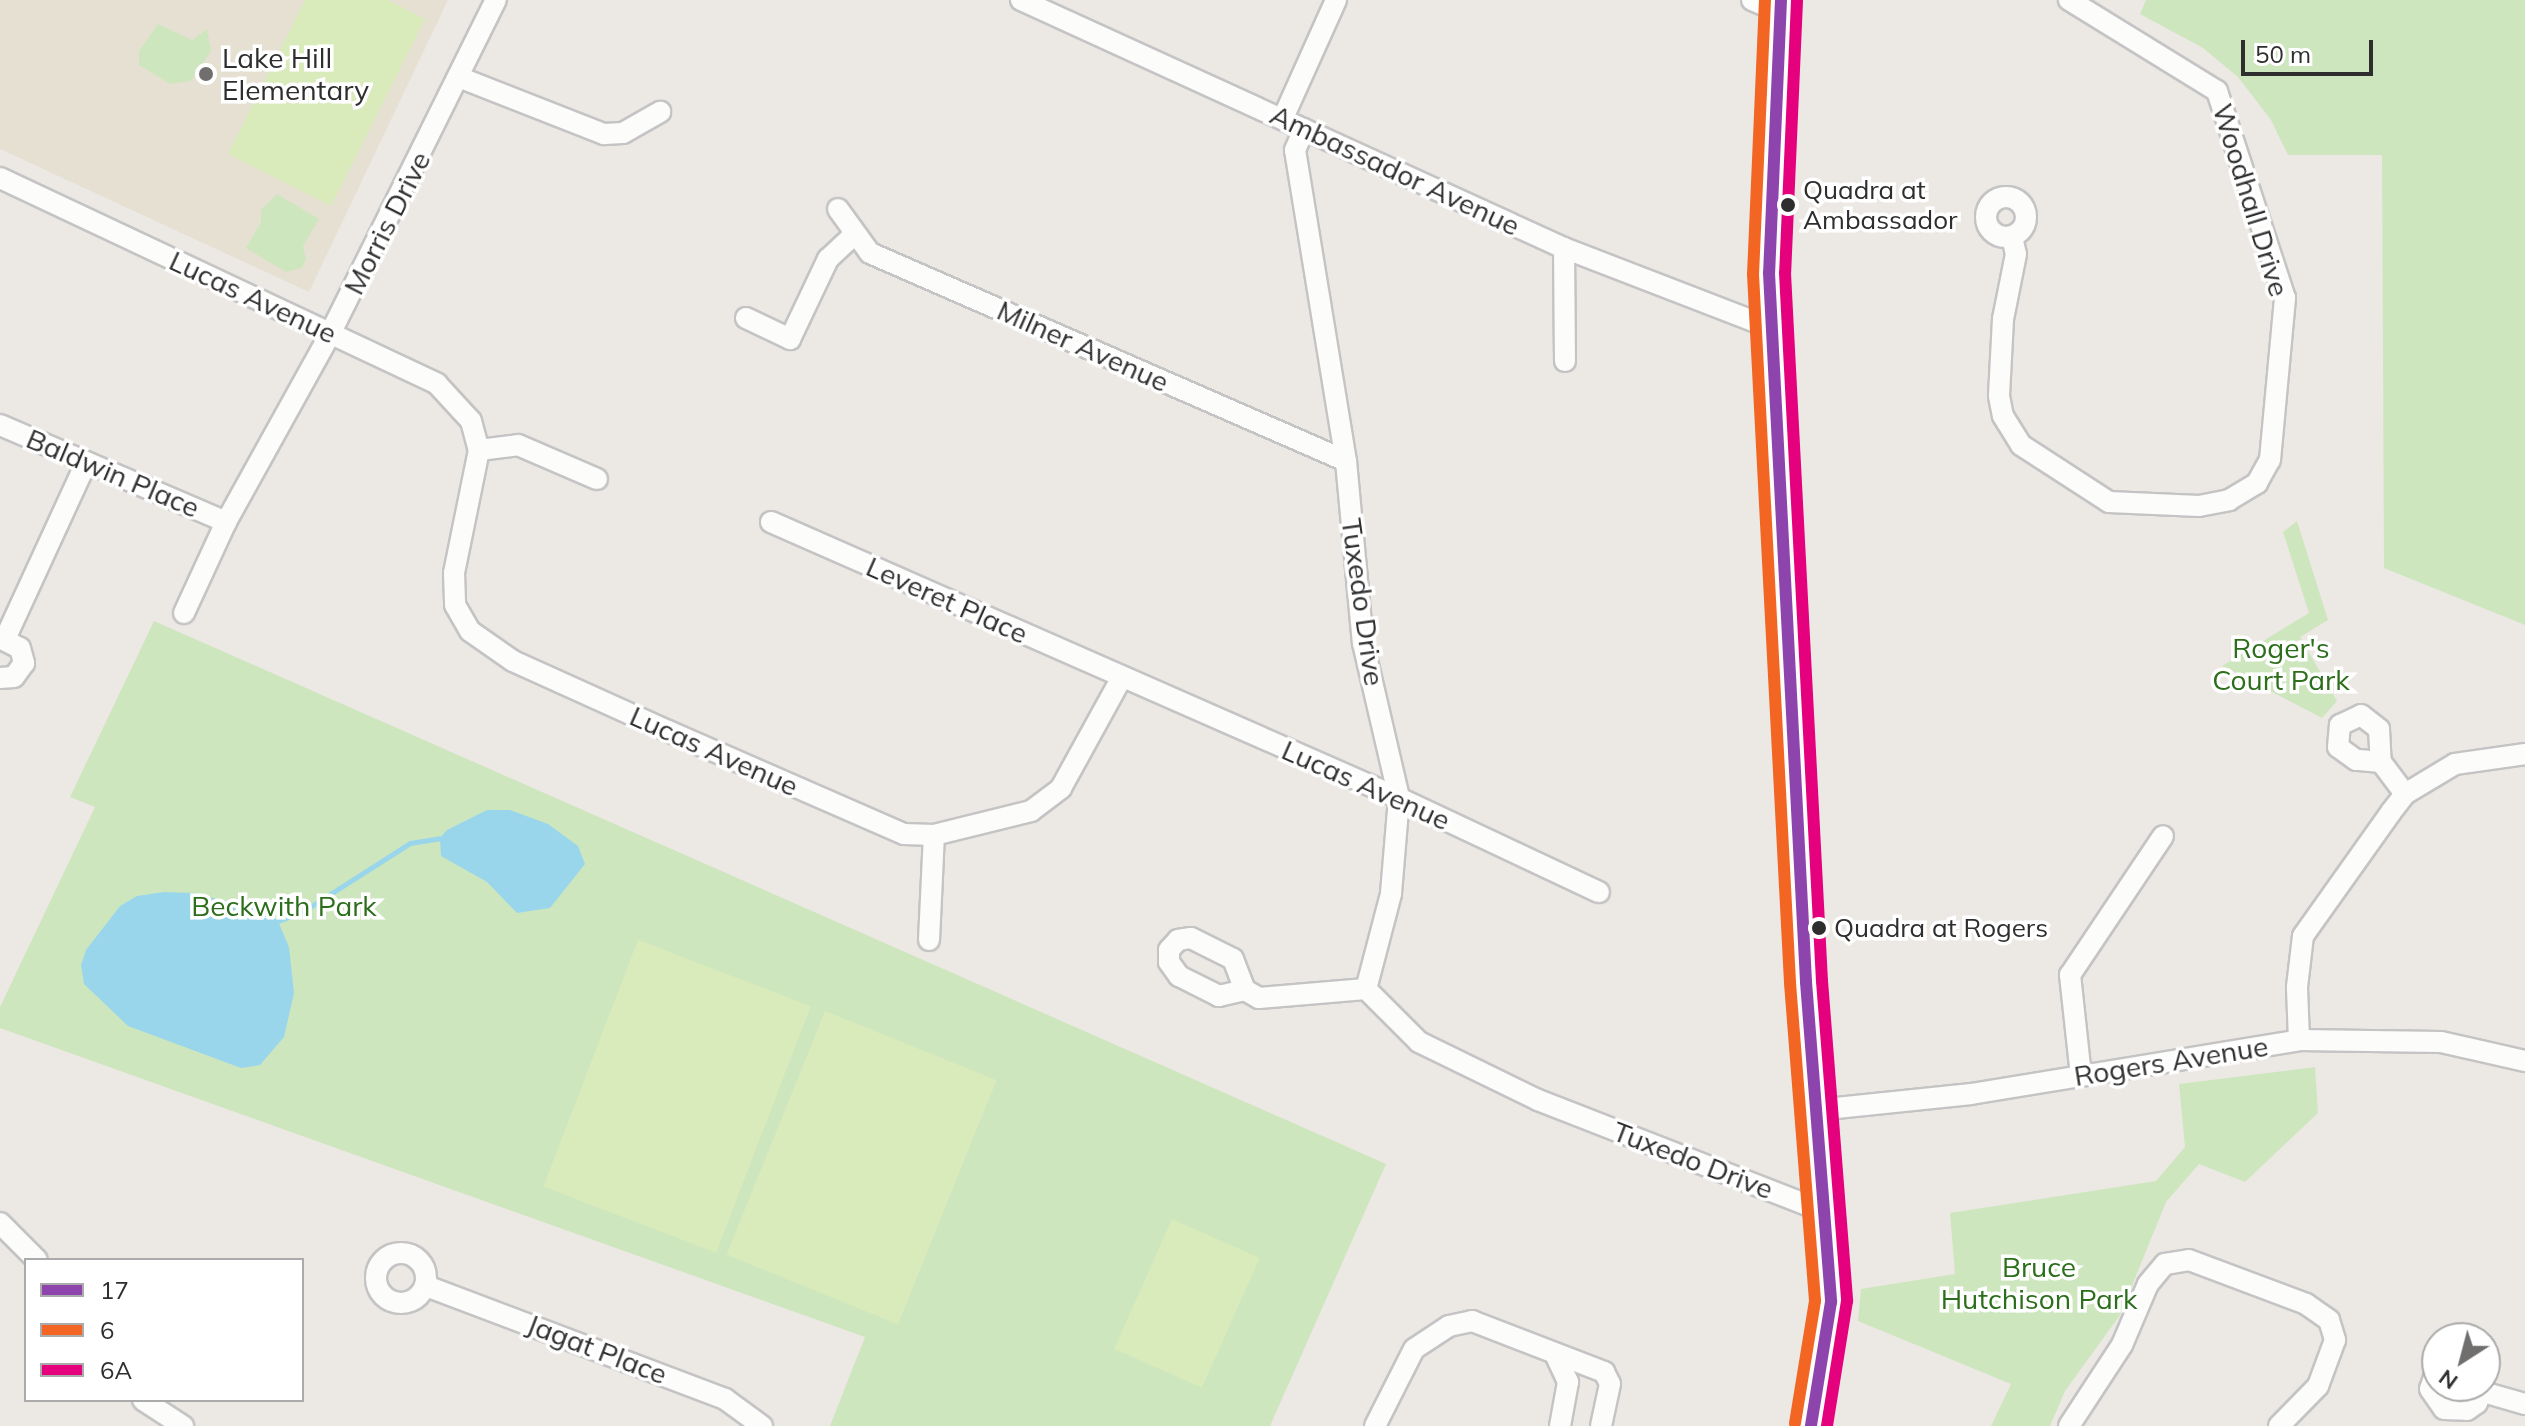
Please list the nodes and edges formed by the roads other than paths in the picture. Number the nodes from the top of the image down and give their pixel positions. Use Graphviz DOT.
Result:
graph roads {
  1 [pos="496,0"];
  2 [pos="1021,0"];
  3 [pos="1336,0"];
  4 [pos="1752,0"];
  5 [pos="2069,0"];
  6 [pos="1780,6"];
  7 [pos="461,78"];
  8 [pos="660,112"];
  9 [pos="1283,118"];
  10 [pos="1304,129"];
  11 [pos="0,178"];
  12 [pos="838,209"];
  13 [pos="855,234"];
  14 [pos="2012,237"];
  15 [pos="1564,248"];
  16 [pos="746,318"];
  17 [pos="1774,329"];
  18 [pos="330,334"];
  19 [pos="1565,361"];
  20 [pos="0,425"];
  21 [pos="479,450"];
  22 [pos="1346,461"];
  23 [pos="86,463"];
  24 [pos="597,479"];
  25 [pos="226,522"];
  26 [pos="771,522"];
  27 [pos="184,613"];
  28 [pos="3,638"];
  29 [pos="1122,677"];
  30 [pos="0,678"];
  31 [pos="2525,754"];
  32 [pos="2381,762"];
  33 [pos="2405,794"];
  34 [pos="1399,798"];
  35 [pos="934,835"];
  36 [pos="2163,836"];
  37 [pos="1599,892"];
  38 [pos="929,940"];
  39 [pos="1366,989"];
  40 [pos="1245,990"];
  41 [pos="2299,1040"];
  42 [pos="2525,1061"];
  43 [pos="2081,1076"];
  44 [pos="1817,1110"];
  45 [pos="1828,1213"];
  46 [pos="0,1223"];
  47 [pos="35,1258"];
  48 [pos="426,1286"];
  49 [pos="1555,1354"];
  50 [pos="2501,1395"];
  51 [pos="146,1402"];
  52 [pos="2439,1402"];
  53 [pos="2473,1402"];
  54 [pos="2525,1404"];
  55 [pos="174,1424"];
  56 [pos="762,1426"];
  57 [pos="1375,1426"];
  58 [pos="1560,1426"];
  59 [pos="1601,1426"];
  60 [pos="1811,1426"];
  61 [pos="2069,1426"];
  62 [pos="2279,1426"];
  1 -- 7 [label="street, Morris Drive"];
  2 -- 9 [label="street, Ambassador Avenue"];
  3 -- 9 [label="street"];
  4 -- 6 [label="street"];
  5 -- 14 [label="street, Woodhall Drive"];
  6 -- 17 [label="main road"];
  7 -- 8 [label="street"];
  7 -- 18 [label="street, Morris Drive"];
  9 -- 10 [label="street, Ambassador Avenue"];
  10 -- 15 [label="street, Ambassador Avenue"];
  10 -- 22 [label="street, Tuxedo Drive"];
  11 -- 18 [label="street, Lucas Avenue"];
  12 -- 13 [label="street, Milner Avenue"];
  13 -- 16 [label="street"];
  13 -- 22 [label="street, Milner Avenue"];
  15 -- 17 [label="street, Ambassador Avenue"];
  15 -- 19 [label="street"];
  17 -- 44 [label="main road"];
  18 -- 21 [label="street, Lucas Avenue"];
  18 -- 25 [label="street, Morris Drive"];
  20 -- 23 [label="street, Baldwin Place"];
  21 -- 24 [label="street"];
  21 -- 35 [label="street, Lucas Avenue"];
  22 -- 34 [label="street, Tuxedo Drive"];
  23 -- 25 [label="street, Baldwin Place"];
  23 -- 28 [label="street"];
  25 -- 27 [label="street, Morris Drive"];
  26 -- 29 [label="street, Leveret Place"];
  28 -- 30 [label="street"];
  29 -- 34 [label="street, Lucas Avenue"];
  29 -- 35 [label="street, Lucas Avenue"];
  31 -- 33 [label="street"];
  32 -- 33 [label="street"];
  33 -- 41 [label="street"];
  34 -- 37 [label="street, Lucas Avenue"];
  34 -- 39 [label="street, Tuxedo Drive"];
  35 -- 38 [label="street"];
  36 -- 43 [label="street"];
  39 -- 40 [label="street"];
  39 -- 45 [label="street, Tuxedo Drive"];
  41 -- 42 [label="street, Rogers Avenue"];
  41 -- 43 [label="street, Rogers Avenue"];
  43 -- 44 [label="street, Rogers Avenue"];
  44 -- 45 [label="main road"];
  45 -- 60 [label="main road"];
  46 -- 47 [label="street"];
  48 -- 56 [label="street, Jagat Place"];
  49 -- 57 [label="street"];
  49 -- 58 [label="street"];
  49 -- 59 [label="street"];
  50 -- 54 [label="street"];
  51 -- 55 [label="street"];
  52 -- 53 [label="street"];
  61 -- 62 [label="street"];
}
